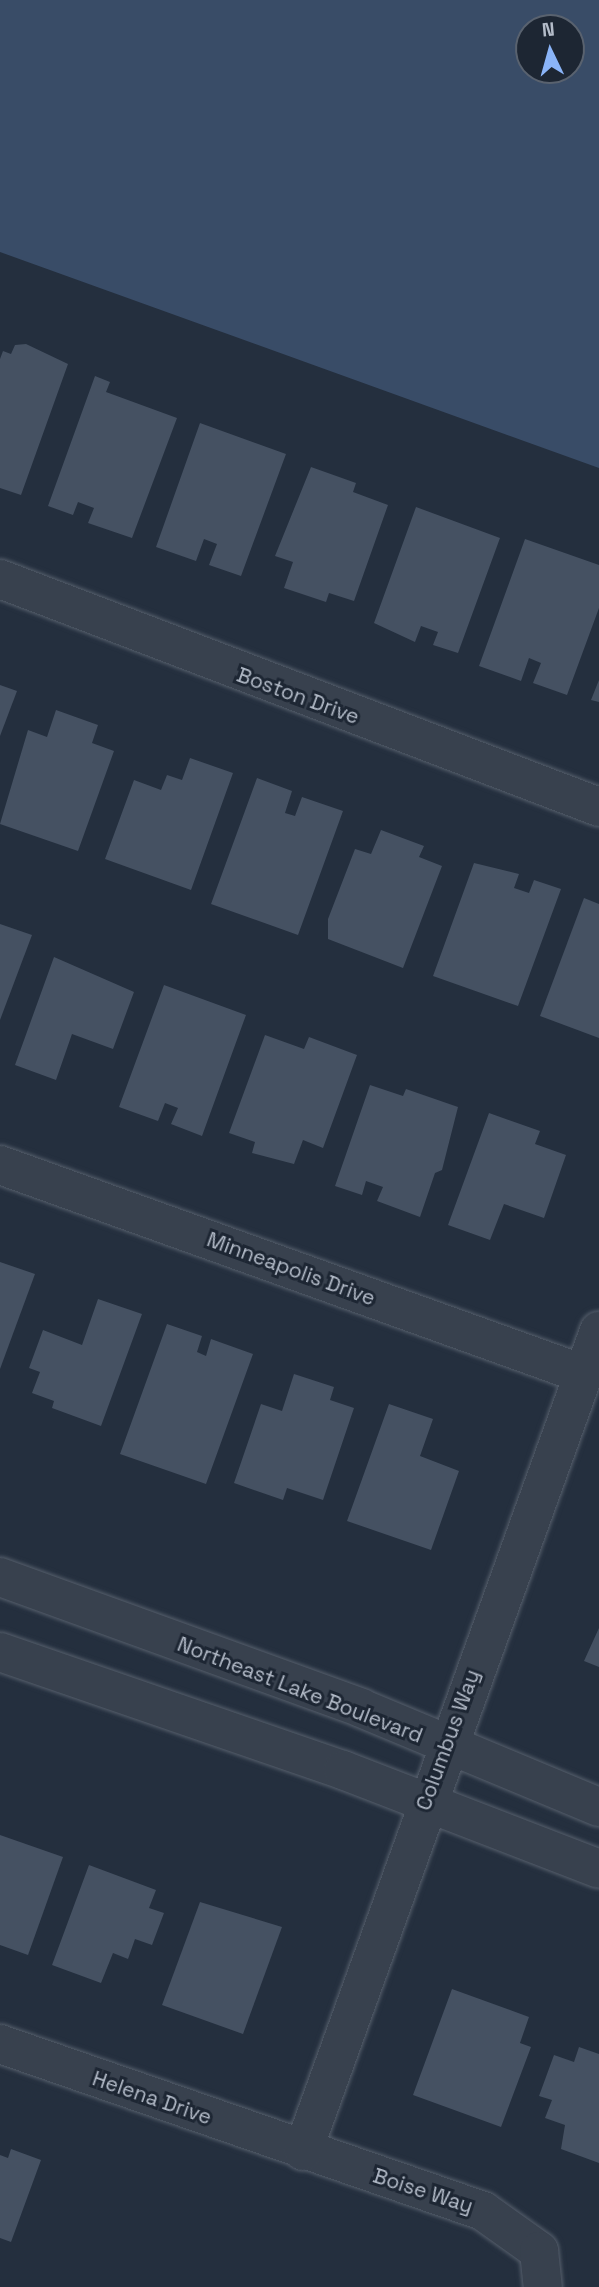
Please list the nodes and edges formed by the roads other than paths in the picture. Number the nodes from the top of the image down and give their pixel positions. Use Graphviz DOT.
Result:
graph roads {
  1 [pos="0,579"];
  2 [pos="599,807"];
  3 [pos="0,1165"];
  4 [pos="599,1331"];
  5 [pos="583,1374"];
  6 [pos="0,1577"];
  7 [pos="0,1652"];
  8 [pos="445,1746"];
  9 [pos="426,1800"];
  10 [pos="599,1807"];
  11 [pos="599,1870"];
  12 [pos="0,2044"];
  13 [pos="303,2151"];
  14 [pos="544,2287"];
  1 -- 2 [label="street, Boston Drive"];
  3 -- 5 [label="street, Minneapolis Drive"];
  4 -- 5 [label="street, Columbus Way"];
  5 -- 8 [label="street, Columbus Way"];
  6 -- 8 [label="street, Northeast Lake Boulevard"];
  7 -- 9 [label="street"];
  8 -- 9 [label="street, Columbus Way"];
  8 -- 10 [label="street, Northeast Lake Boulevard"];
  9 -- 11 [label="street"];
  9 -- 13 [label="street, Columbus Way"];
  12 -- 13 [label="street, Helena Drive"];
  13 -- 14 [label="street, Boise Way"];
}
